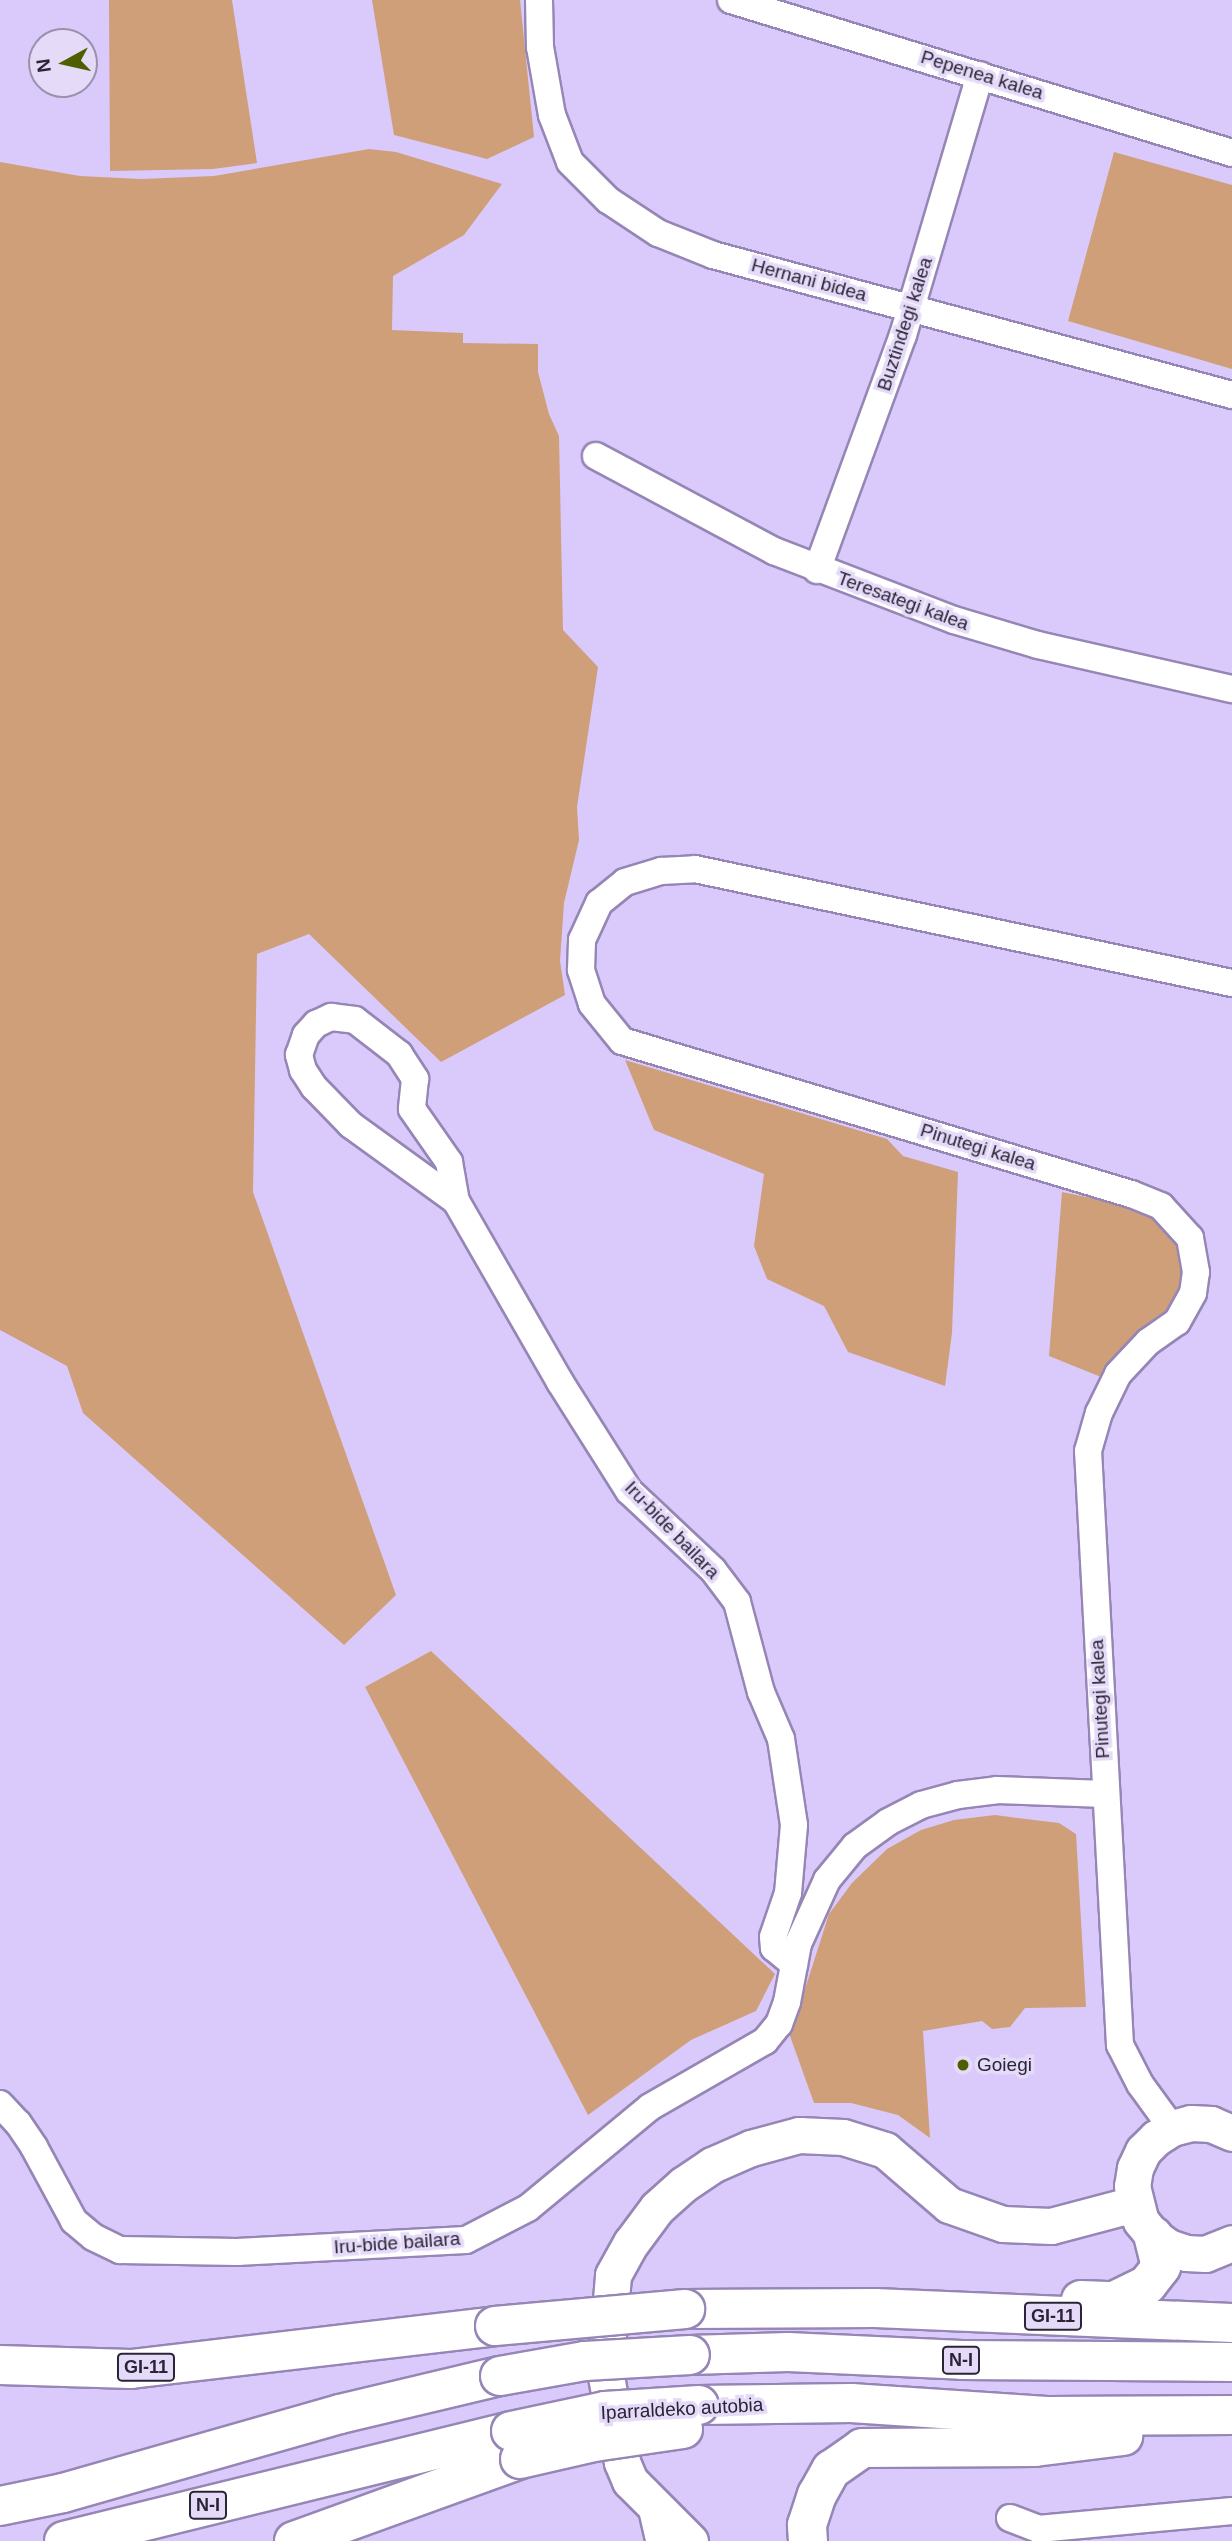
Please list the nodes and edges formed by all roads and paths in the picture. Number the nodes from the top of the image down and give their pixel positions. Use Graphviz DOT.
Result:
graph roads {
  1 [pos="539,0"];
  2 [pos="731,0"];
  3 [pos="980,75"];
  4 [pos="1232,153"];
  5 [pos="912,307"];
  6 [pos="1232,395"];
  7 [pos="596,456"];
  8 [pos="817,570"];
  9 [pos="1232,689"];
  10 [pos="1232,983"];
  11 [pos="456,1201"];
  12 [pos="1105,1794"];
  13 [pos="794,1964"];
  14 [pos="0,2104"];
  15 [pos="1171,2128"];
  16 [pos="1232,2133"];
  17 [pos="1143,2220"];
  18 [pos="1232,2243"];
  19 [pos="875,2308"];
  20 [pos="1232,2323"];
  21 [pos="1232,2362"];
  22 [pos="0,2365"];
  23 [pos="1232,2415"];
  24 [pos="700,2416"];
  25 [pos="1232,2425"];
  26 [pos="1129,2435"];
  27 [pos="516,2445"];
  28 [pos="352,2469"];
  29 [pos="651,2505"];
  30 [pos="0,2506"];
  31 [pos="1232,2511"];
  32 [pos="1010,2518"];
  33 [pos="64,2541"];
  34 [pos="140,2541"];
  35 [pos="294,2541"];
  36 [pos="659,2541"];
  37 [pos="690,2541"];
  38 [pos="808,2541"];
  1 -- 5 [label="street, Hernani bidea"];
  2 -- 3 [label="street, Pepenea kalea"];
  3 -- 4 [label="street, Pepenea kalea"];
  3 -- 5 [label="street, Buztindegi kalea"];
  5 -- 6 [label="street, Hernani bidea"];
  5 -- 8 [label="street, Buztindegi kalea"];
  7 -- 8 [label="street, Teresategi kalea"];
  8 -- 9 [label="street, Teresategi kalea"];
  10 -- 12 [label="street, Pinutegi kalea"];
  11 -- 11 [label="street, Iru-bide bailara"];
  11 -- 13 [label="street, Iru-bide bailara"];
  12 -- 13 [label="street, Iru-bide bailara"];
  12 -- 15 [label="street, Pinutegi kalea"];
  13 -- 14 [label="street, Iru-bide bailara"];
  15 -- 16 [label="main road"];
  15 -- 17 [label="main road"];
  17 -- 18 [label="main road"];
  17 -- 19 [label="highway"];
  17 -- 29 [label="main road"];
  19 -- 20 [label="highway, GI-11"];
  19 -- 22 [label="highway, GI-11, bridge"];
  21 -- 30 [label="highway, N-I, bridge"];
  23 -- 24 [label="highway, Iparraldeko autobia / N-I"];
  24 -- 26 [label="highway"];
  24 -- 27 [label="highway, Iparraldeko autobia / N-I, bridge"];
  25 -- 26 [label="highway"];
  26 -- 38 [label="highway"];
  27 -- 28 [label="highway, Iparraldeko autobia / N-I"];
  27 -- 35 [label="highway"];
  28 -- 33 [label="highway, Iparraldeko autobia / N-I"];
  28 -- 34 [label="highway"];
  29 -- 36 [label="street"];
  29 -- 37 [label="main road"];
  31 -- 32 [label="street"];
}
